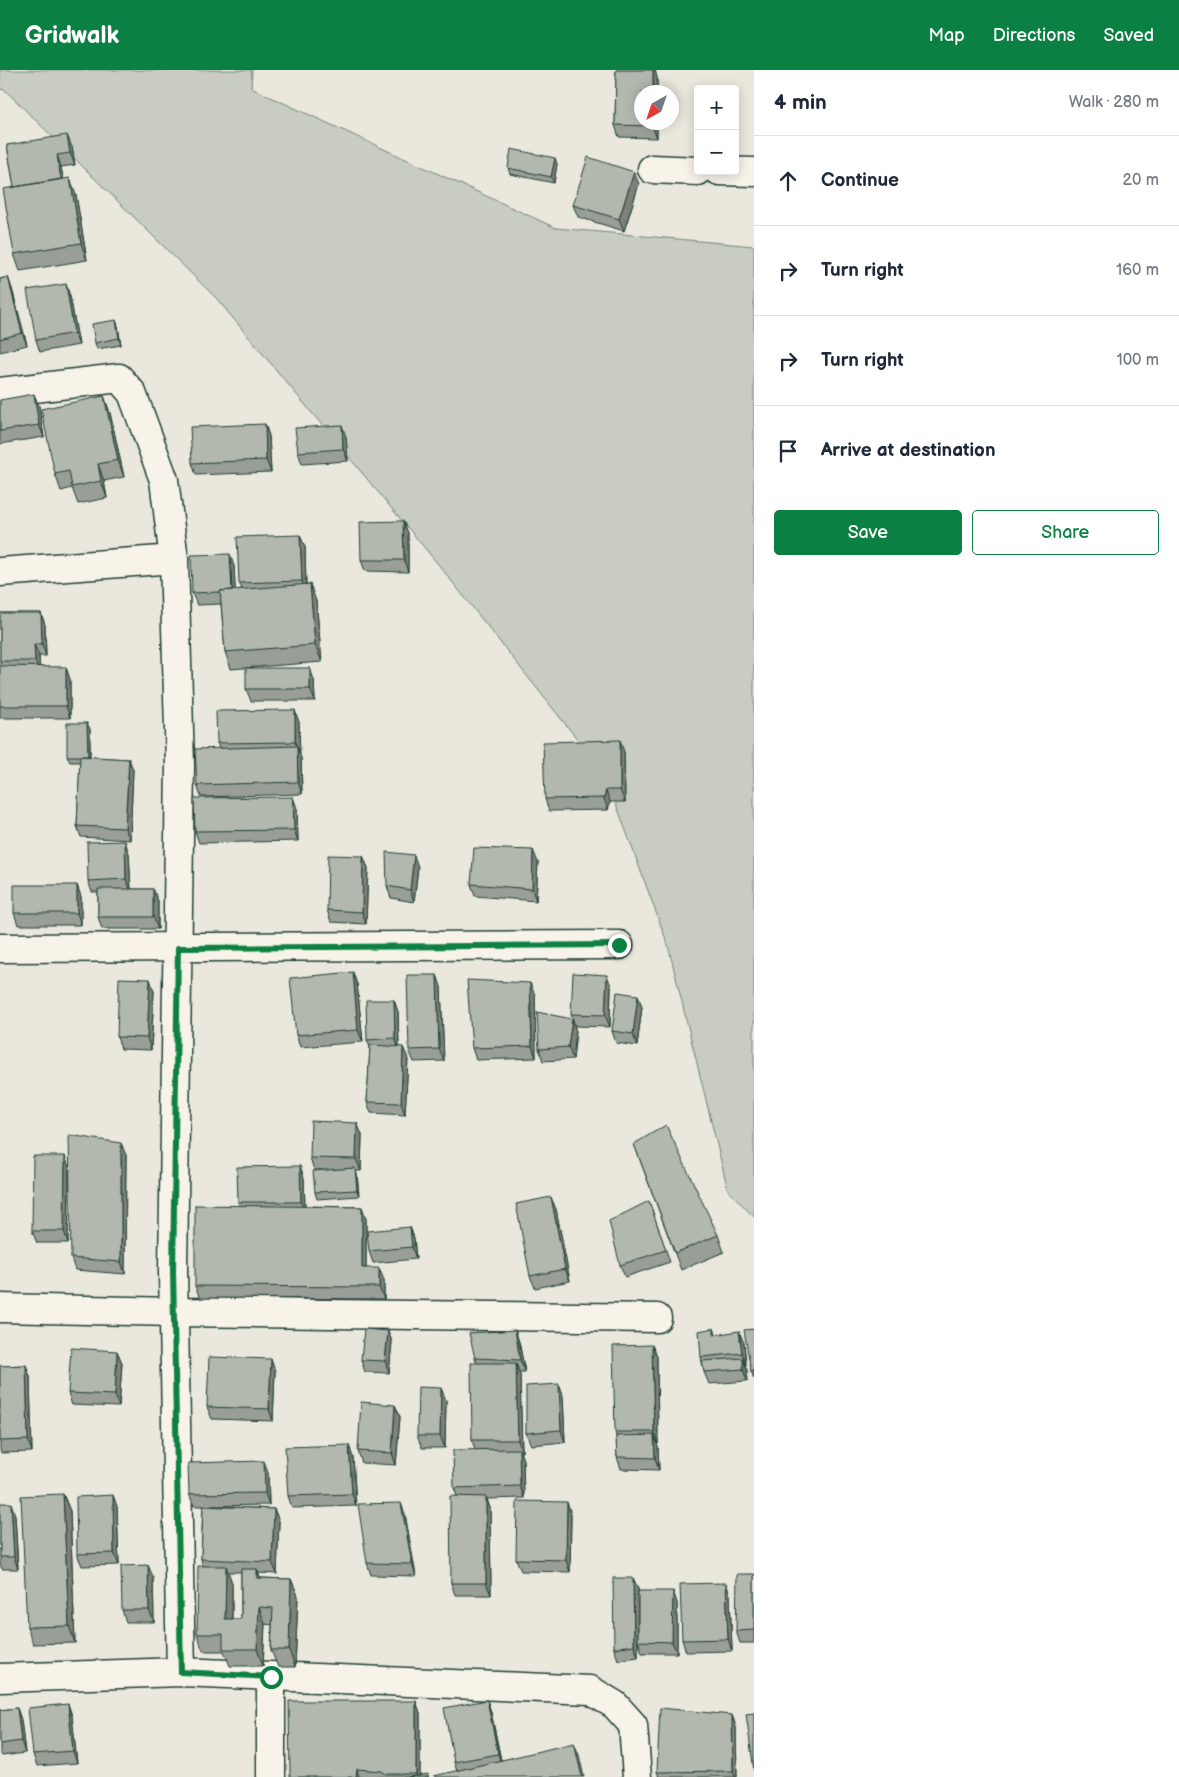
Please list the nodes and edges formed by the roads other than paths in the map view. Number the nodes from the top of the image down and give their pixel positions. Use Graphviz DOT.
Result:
graph roads {
  1 [pos="652,169"];
  2 [pos="694,171"];
  3 [pos="739,172"];
  4 [pos="754,172"];
  5 [pos="0,392"];
  6 [pos="174,559"];
  7 [pos="0,572"];
  8 [pos="619,945"];
  9 [pos="0,948"];
  10 [pos="178,948"];
  11 [pos="0,1308"];
  12 [pos="174,1312"];
  13 [pos="657,1318"];
  14 [pos="181,1672"];
  15 [pos="271,1677"];
  16 [pos="0,1678"];
  17 [pos="271,1777"];
  18 [pos="638,1777"];
  1 -- 2 [label="street"];
  3 -- 4 [label="street"];
  5 -- 6 [label="street"];
  6 -- 7 [label="street"];
  6 -- 10 [label="street"];
  8 -- 10 [label="street"];
  9 -- 10 [label="street"];
  10 -- 12 [label="street"];
  11 -- 12 [label="street"];
  12 -- 13 [label="street"];
  12 -- 14 [label="street"];
  14 -- 15 [label="street"];
  14 -- 16 [label="street"];
  15 -- 17 [label="street"];
  15 -- 18 [label="street"];
}
